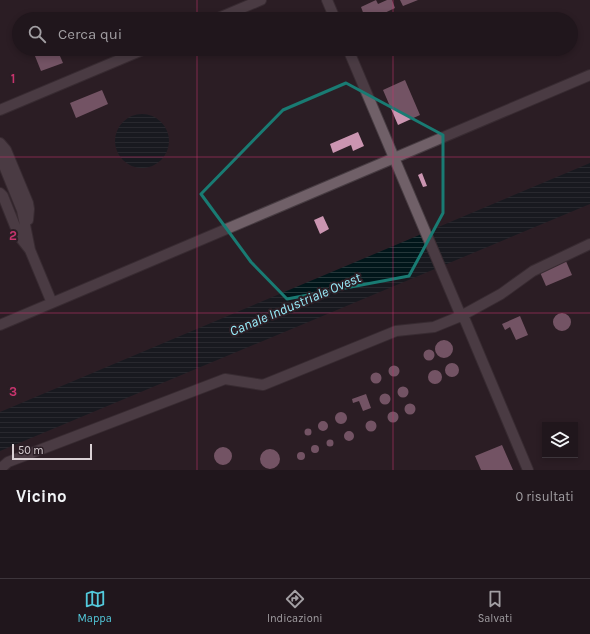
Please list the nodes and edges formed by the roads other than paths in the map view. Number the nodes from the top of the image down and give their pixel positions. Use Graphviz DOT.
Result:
graph roads {
  1 [pos="260,0"];
  2 [pos="327,0"];
  3 [pos="232,12"];
  4 [pos="332,12"];
  5 [pos="128,56"];
  6 [pos="351,56"];
  7 [pos="590,75"];
  8 [pos="0,110"];
  9 [pos="0,143"];
  10 [pos="1,158"];
  11 [pos="394,158"];
  12 [pos="0,193"];
  13 [pos="26,232"];
  14 [pos="590,244"];
  15 [pos="30,250"];
  16 [pos="52,303"];
  17 [pos="461,316"];
  18 [pos="0,325"];
  19 [pos="0,469"];
  20 [pos="528,470"];
  1 -- 3 [label="lane"];
  2 -- 4 [label="lane"];
  5 -- 8 [label="lane"];
  6 -- 11 [label="lane"];
  7 -- 11 [label="lane"];
  9 -- 13 [label="lane"];
  10 -- 13 [label="lane"];
  11 -- 16 [label="lane"];
  11 -- 17 [label="lane"];
  12 -- 15 [label="lane"];
  13 -- 15 [label="lane"];
  14 -- 17 [label="lane"];
  15 -- 16 [label="lane"];
  16 -- 18 [label="lane"];
  17 -- 19 [label="lane"];
  17 -- 20 [label="lane"];
}
